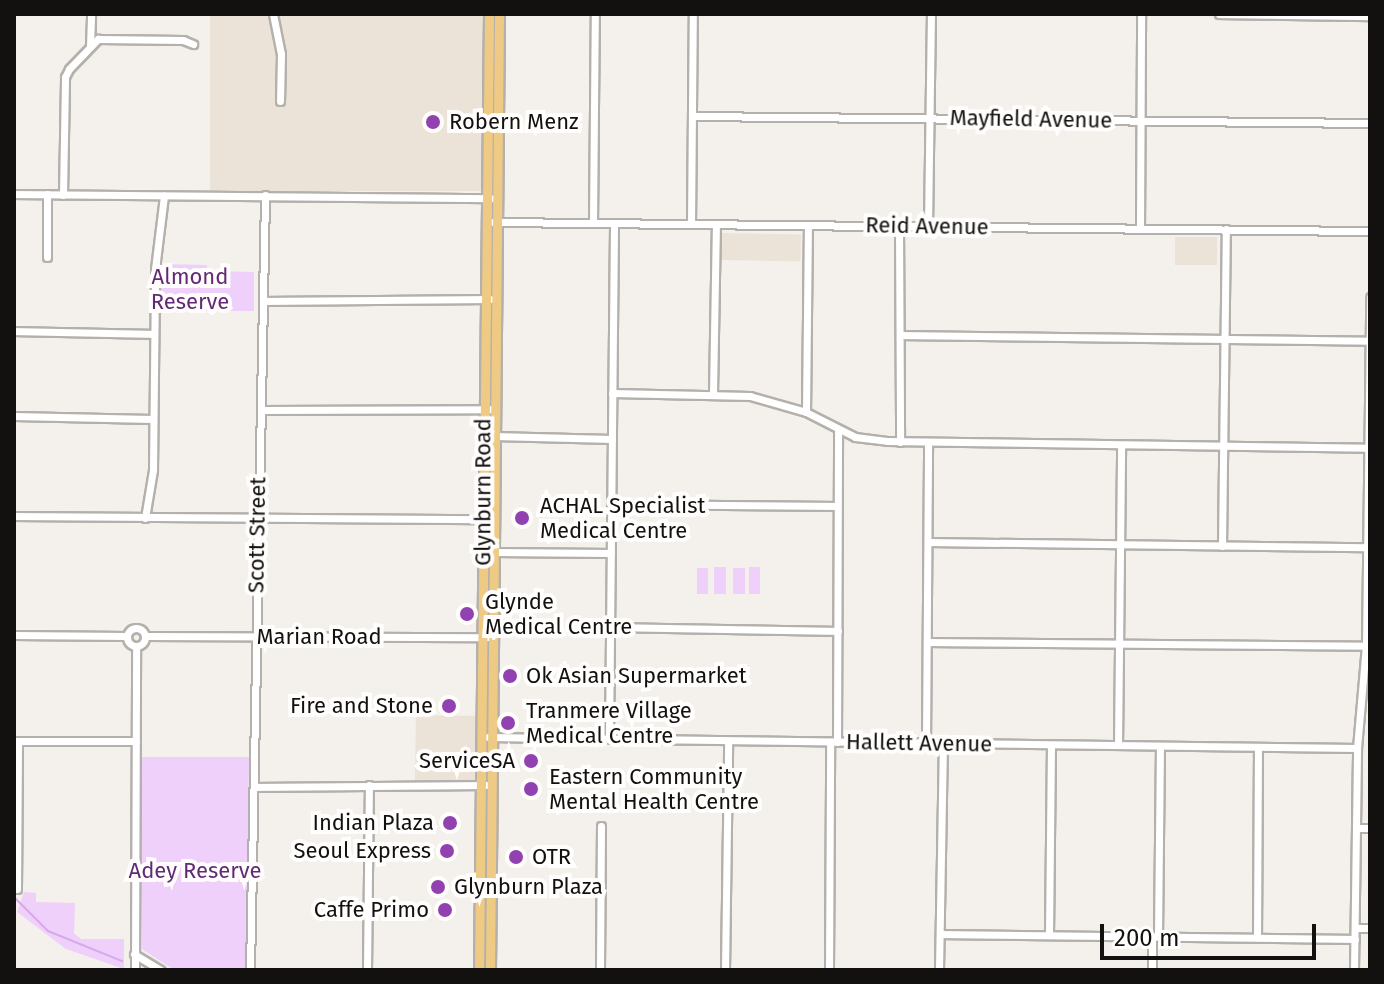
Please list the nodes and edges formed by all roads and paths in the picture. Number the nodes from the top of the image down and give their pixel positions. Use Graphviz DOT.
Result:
graph roads {
  1 [pos="91,14"];
  2 [pos="273,14"];
  3 [pos="489,14"];
  4 [pos="499,14"];
  5 [pos="595,14"];
  6 [pos="693,14"];
  7 [pos="931,14"];
  8 [pos="1141,14"];
  9 [pos="1219,14"];
  10 [pos="1370,16"];
  11 [pos="193,44"];
  12 [pos="90,46"];
  13 [pos="280,101"];
  14 [pos="692,116"];
  15 [pos="930,118"];
  16 [pos="1140,120"];
  17 [pos="1370,123"];
  18 [pos="14,194"];
  19 [pos="47,194"];
  20 [pos="63,195"];
  21 [pos="265,195"];
  22 [pos="164,196"];
  23 [pos="493,198"];
  24 [pos="492,222"];
  25 [pos="593,223"];
  26 [pos="614,223"];
  27 [pos="691,224"];
  28 [pos="716,224"];
  29 [pos="808,225"];
  30 [pos="899,226"];
  31 [pos="928,226"];
  32 [pos="1140,228"];
  33 [pos="1226,229"];
  34 [pos="1369,231"];
  35 [pos="47,257"];
  36 [pos="1370,297"];
  37 [pos="497,299"];
  38 [pos="485,300"];
  39 [pos="264,301"];
  40 [pos="14,331"];
  41 [pos="154,334"];
  42 [pos="900,335"];
  43 [pos="1224,339"];
  44 [pos="1369,341"];
  45 [pos="1370,349"];
  46 [pos="612,393"];
  47 [pos="713,393"];
  48 [pos="483,409"];
  49 [pos="495,409"];
  50 [pos="262,410"];
  51 [pos="806,412"];
  52 [pos="14,416"];
  53 [pos="152,419"];
  54 [pos="838,431"];
  55 [pos="483,436"];
  56 [pos="496,437"];
  57 [pos="612,439"];
  58 [pos="900,442"];
  59 [pos="928,442"];
  60 [pos="1121,445"];
  61 [pos="1222,446"];
  62 [pos="1368,448"];
  63 [pos="1369,467"];
  64 [pos="611,504"];
  65 [pos="837,506"];
  66 [pos="14,516"];
  67 [pos="256,516"];
  68 [pos="145,518"];
  69 [pos="483,519"];
  70 [pos="928,542"];
  71 [pos="1120,544"];
  72 [pos="1222,546"];
  73 [pos="1366,547"];
  74 [pos="493,552"];
  75 [pos="611,553"];
  76 [pos="1368,585"];
  77 [pos="611,627"];
  78 [pos="838,631"];
  79 [pos="14,635"];
  80 [pos="127,636"];
  81 [pos="145,636"];
  82 [pos="255,636"];
  83 [pos="481,637"];
  84 [pos="493,637"];
  85 [pos="928,642"];
  86 [pos="1119,644"];
  87 [pos="136,646"];
  88 [pos="1366,646"];
  89 [pos="1366,690"];
  90 [pos="481,737"];
  91 [pos="492,738"];
  92 [pos="609,739"];
  93 [pos="16,741"];
  94 [pos="136,741"];
  95 [pos="728,741"];
  96 [pos="833,742"];
  97 [pos="926,743"];
  98 [pos="943,743"];
  99 [pos="1051,745"];
  100 [pos="1118,745"];
  101 [pos="1160,746"];
  102 [pos="1258,747"];
  103 [pos="1357,748"];
  104 [pos="369,785"];
  105 [pos="480,785"];
  106 [pos="492,785"];
  107 [pos="255,787"];
  108 [pos="492,813"];
  109 [pos="601,826"];
  110 [pos="1357,828"];
  111 [pos="1370,828"];
  112 [pos="480,841"];
  113 [pos="17,889"];
  114 [pos="1355,928"];
  115 [pos="1370,928"];
  116 [pos="940,934"];
  117 [pos="1049,935"];
  118 [pos="1155,936"];
  119 [pos="1257,937"];
  120 [pos="1355,939"];
  121 [pos="134,954"];
  122 [pos="135,970"];
  123 [pos="161,970"];
  124 [pos="250,970"];
  125 [pos="367,970"];
  126 [pos="479,970"];
  127 [pos="490,970"];
  128 [pos="600,970"];
  129 [pos="725,970"];
  130 [pos="829,970"];
  131 [pos="939,970"];
  132 [pos="1152,970"];
  133 [pos="1354,970"];
  1 -- 12 [label="street"];
  2 -- 13 [label="street"];
  3 -- 23 [label="main road, Glynburn Road"];
  4 -- 23 [label="main road, Glynburn Road"];
  5 -- 25 [label="street"];
  6 -- 14 [label="street"];
  7 -- 15 [label="street"];
  8 -- 16 [label="street"];
  9 -- 10 [label="street"];
  11 -- 12 [label="street"];
  12 -- 20 [label="street"];
  14 -- 15 [label="street, Mayfield Avenue"];
  14 -- 27 [label="street"];
  15 -- 16 [label="street, Mayfield Avenue"];
  15 -- 31 [label="street"];
  16 -- 17 [label="street, Mayfield Avenue"];
  16 -- 32 [label="street"];
  18 -- 19 [label="street"];
  19 -- 20 [label="street"];
  19 -- 35 [label="street"];
  20 -- 22 [label="street"];
  21 -- 22 [label="street"];
  21 -- 23 [label="street"];
  21 -- 39 [label="street, Scott Street"];
  22 -- 41 [label="street"];
  23 -- 24 [label="main road, Glynburn Road"];
  24 -- 25 [label="street, Reid Avenue"];
  24 -- 37 [label="main road, Glynburn Road"];
  24 -- 38 [label="main road, Glynburn Road"];
  25 -- 26 [label="street, Reid Avenue"];
  26 -- 27 [label="street, Reid Avenue"];
  26 -- 46 [label="street"];
  27 -- 28 [label="street, Reid Avenue"];
  28 -- 29 [label="street, Reid Avenue"];
  28 -- 47 [label="street"];
  29 -- 30 [label="street, Reid Avenue"];
  29 -- 51 [label="street"];
  30 -- 31 [label="street, Reid Avenue"];
  30 -- 42 [label="street"];
  31 -- 32 [label="street, Reid Avenue"];
  32 -- 33 [label="street, Reid Avenue"];
  33 -- 34 [label="street, Reid Avenue"];
  33 -- 43 [label="street"];
  36 -- 44 [label="street"];
  37 -- 38 [label="street"];
  37 -- 49 [label="main road, Glynburn Road"];
  38 -- 39 [label="street"];
  38 -- 48 [label="main road, Glynburn Road"];
  39 -- 50 [label="street, Scott Street"];
  40 -- 41 [label="street"];
  41 -- 53 [label="street"];
  42 -- 43 [label="street"];
  42 -- 58 [label="street"];
  43 -- 44 [label="street"];
  43 -- 61 [label="street"];
  44 -- 45 [label="street"];
  45 -- 62 [label="street"];
  46 -- 47 [label="street"];
  46 -- 57 [label="street"];
  47 -- 51 [label="street"];
  48 -- 49 [label="street"];
  48 -- 50 [label="street"];
  48 -- 55 [label="main road, Glynburn Road"];
  49 -- 56 [label="main road, Glynburn Road"];
  50 -- 67 [label="street, Scott Street"];
  51 -- 54 [label="street"];
  52 -- 53 [label="street"];
  53 -- 68 [label="street"];
  54 -- 58 [label="street"];
  54 -- 65 [label="street"];
  55 -- 56 [label="street"];
  55 -- 69 [label="main road, Glynburn Road"];
  56 -- 57 [label="street"];
  56 -- 74 [label="main road, Glynburn Road"];
  57 -- 64 [label="street"];
  58 -- 59 [label="street"];
  59 -- 60 [label="street"];
  59 -- 70 [label="street"];
  60 -- 61 [label="street"];
  60 -- 71 [label="street"];
  61 -- 62 [label="street"];
  61 -- 72 [label="street"];
  62 -- 63 [label="street"];
  63 -- 73 [label="street"];
  64 -- 65 [label="street"];
  64 -- 75 [label="street"];
  65 -- 78 [label="street"];
  66 -- 68 [label="street"];
  67 -- 68 [label="street"];
  67 -- 69 [label="street"];
  67 -- 82 [label="street, Scott Street"];
  69 -- 83 [label="main road, Glynburn Road"];
  70 -- 71 [label="street"];
  70 -- 85 [label="street"];
  71 -- 72 [label="street"];
  71 -- 86 [label="street"];
  72 -- 73 [label="street"];
  73 -- 76 [label="street"];
  74 -- 75 [label="street"];
  74 -- 84 [label="main road, Glynburn Road"];
  75 -- 77 [label="street"];
  76 -- 88 [label="street"];
  77 -- 78 [label="street"];
  77 -- 92 [label="street"];
  78 -- 96 [label="street"];
  79 -- 80 [label="street"];
  80 -- 81 [label="street"];
  80 -- 87 [label="street"];
  81 -- 82 [label="street, Marian Road"];
  81 -- 87 [label="street"];
  82 -- 83 [label="street, Marian Road"];
  82 -- 107 [label="street, Scott Street"];
  83 -- 84 [label="street, Marian Road"];
  83 -- 90 [label="main road, Glynburn Road"];
  84 -- 91 [label="main road, Glynburn Road"];
  85 -- 86 [label="street"];
  85 -- 97 [label="street"];
  86 -- 88 [label="street"];
  86 -- 100 [label="street"];
  87 -- 94 [label="street"];
  88 -- 89 [label="street"];
  89 -- 103 [label="street"];
  90 -- 91 [label="street, Hallett Avenue"];
  90 -- 105 [label="main road, Glynburn Road"];
  91 -- 92 [label="street, Hallett Avenue"];
  91 -- 106 [label="main road, Glynburn Road"];
  92 -- 95 [label="street, Hallett Avenue"];
  93 -- 94 [label="street"];
  93 -- 113 [label="street"];
  94 -- 121 [label="street"];
  95 -- 96 [label="street, Hallett Avenue"];
  95 -- 129 [label="street"];
  96 -- 97 [label="street, Hallett Avenue"];
  96 -- 130 [label="street"];
  97 -- 98 [label="street, Hallett Avenue"];
  98 -- 99 [label="street, Hallett Avenue"];
  98 -- 116 [label="street"];
  99 -- 100 [label="street, Hallett Avenue"];
  99 -- 117 [label="street"];
  100 -- 101 [label="street, Hallett Avenue"];
  101 -- 102 [label="street, Hallett Avenue"];
  101 -- 118 [label="street"];
  102 -- 103 [label="street, Hallett Avenue"];
  102 -- 119 [label="street"];
  103 -- 110 [label="street"];
  104 -- 105 [label="street"];
  104 -- 107 [label="street"];
  104 -- 125 [label="street"];
  105 -- 106 [label="street"];
  105 -- 112 [label="main road, Glynburn Road"];
  106 -- 108 [label="main road, Glynburn Road"];
  107 -- 124 [label="street, Scott Street"];
  108 -- 112 [label="main road"];
  108 -- 127 [label="main road, Glynburn Road"];
  109 -- 128 [label="street"];
  110 -- 111 [label="street"];
  110 -- 114 [label="street"];
  112 -- 126 [label="main road, Glynburn Road"];
  114 -- 115 [label="street"];
  114 -- 120 [label="street"];
  116 -- 117 [label="street"];
  116 -- 131 [label="street"];
  117 -- 118 [label="street"];
  118 -- 119 [label="street"];
  118 -- 132 [label="street"];
  119 -- 120 [label="street"];
  120 -- 133 [label="street"];
  121 -- 122 [label="street"];
  121 -- 123 [label="street"];
}
